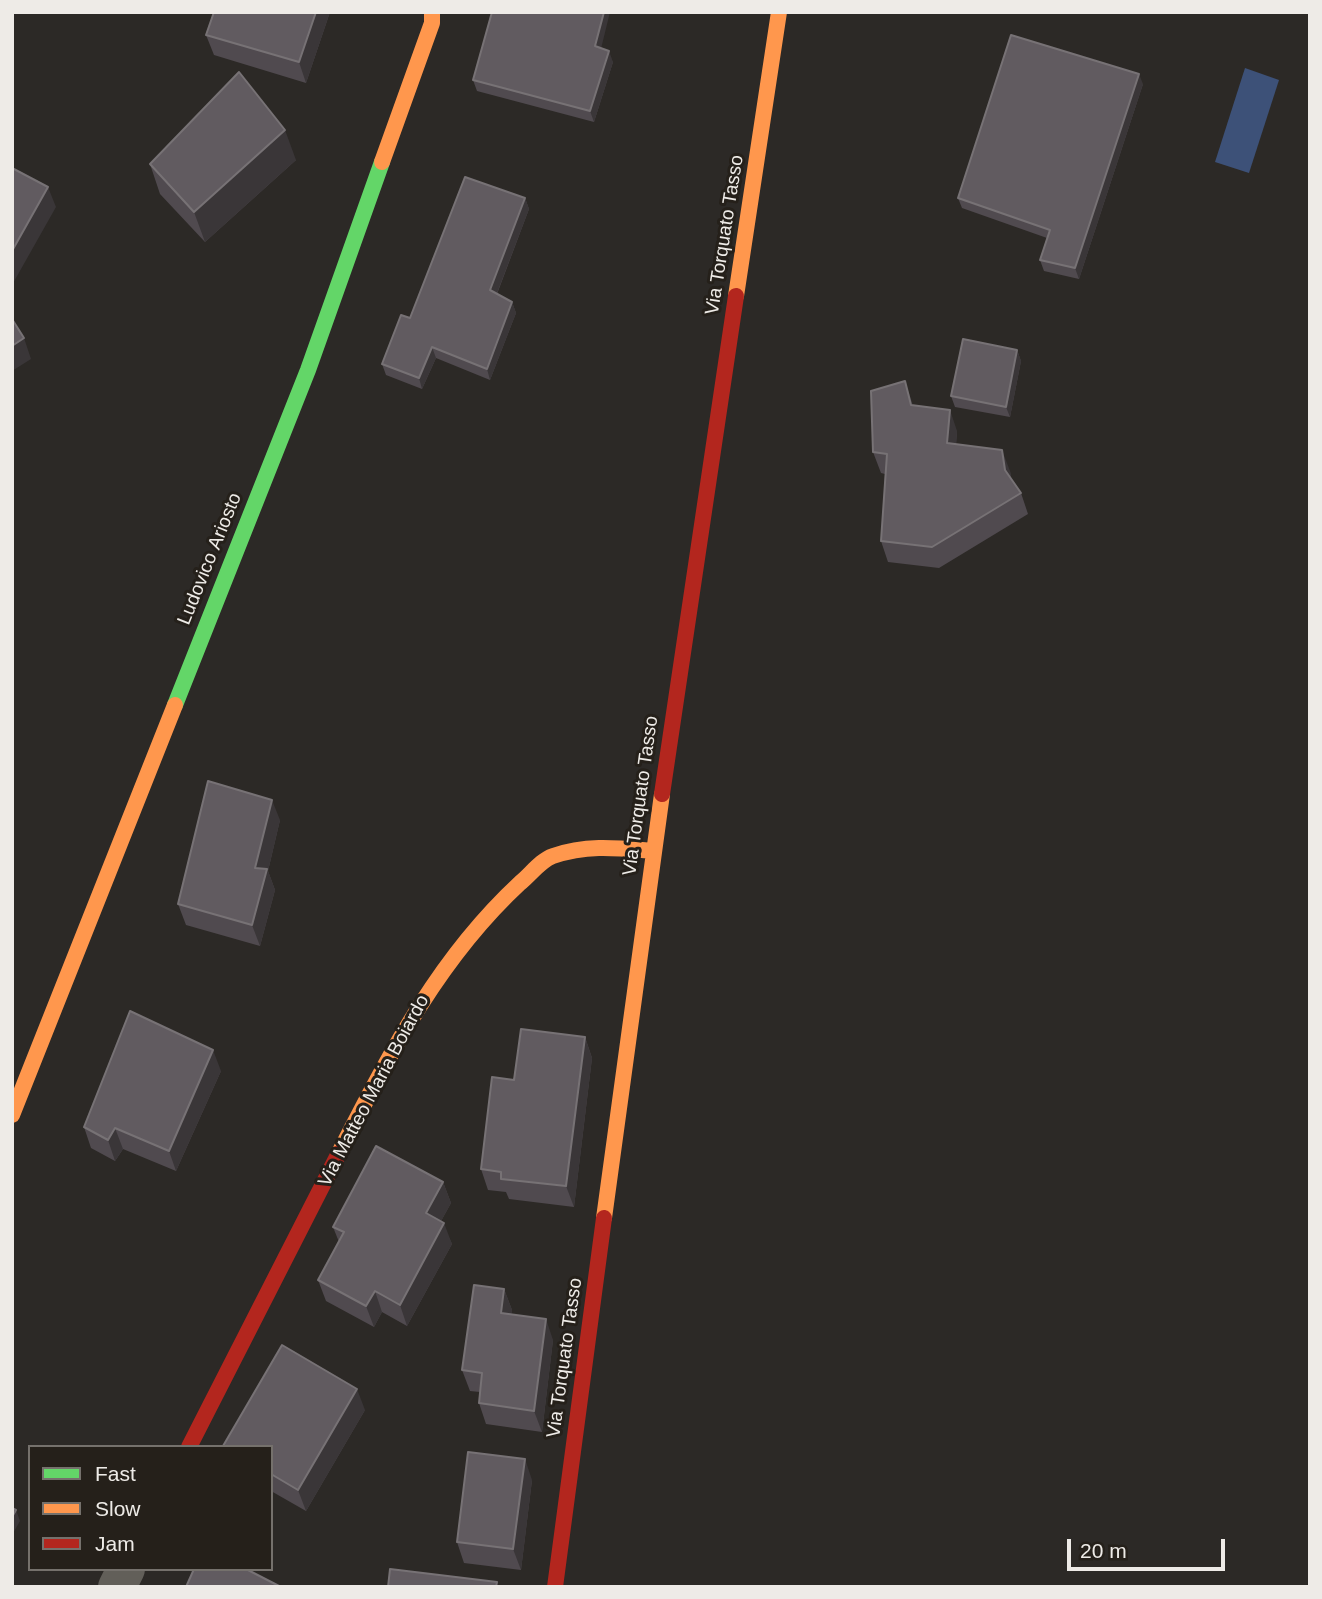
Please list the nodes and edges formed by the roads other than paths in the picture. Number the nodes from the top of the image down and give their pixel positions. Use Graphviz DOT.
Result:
graph roads {
  1 [pos="432,12"];
  2 [pos="779,12"];
  3 [pos="653,851"];
  4 [pos="12,1115"];
  5 [pos="190,1445"];
  6 [pos="125,1571"];
  7 [pos="117,1587"];
  8 [pos="555,1587"];
  1 -- 4 [label="street, Ludovico Ariosto"];
  2 -- 3 [label="street, Via Torquato Tasso"];
  3 -- 5 [label="street, Via Matteo Maria Boiardo"];
  3 -- 8 [label="street, Via Torquato Tasso"];
  6 -- 7 [label="street"];
}
